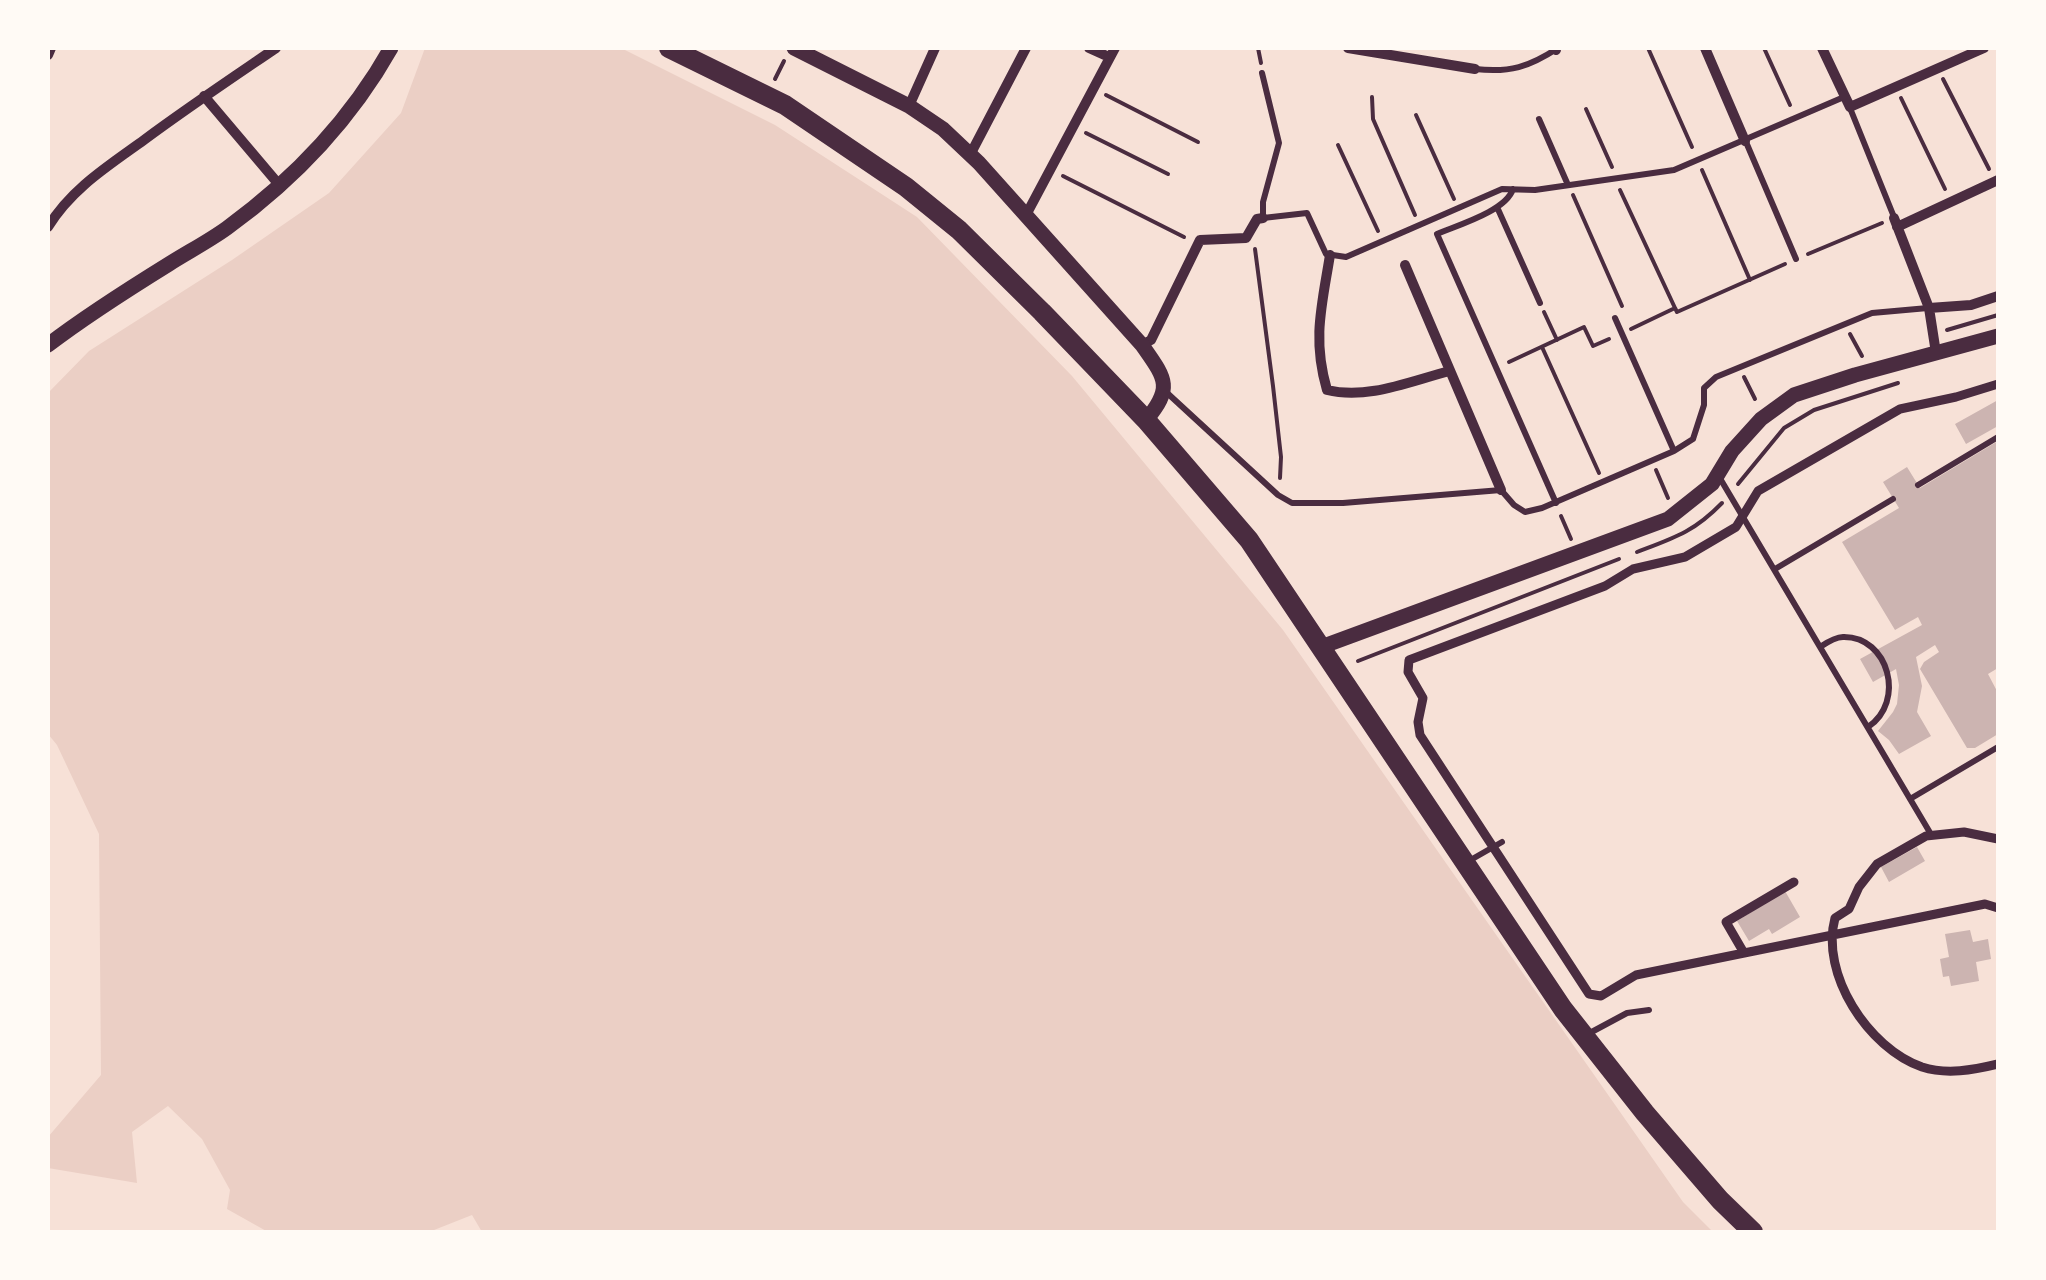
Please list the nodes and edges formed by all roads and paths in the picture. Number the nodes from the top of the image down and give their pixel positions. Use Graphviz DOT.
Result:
graph roads {
  1 [pos="50,48"];
  2 [pos="276,48"];
  3 [pos="391,48"];
  4 [pos="669,48"];
  5 [pos="792,48"];
  6 [pos="935,48"];
  7 [pos="1026,48"];
  8 [pos="1089,48"];
  9 [pos="1348,48"];
  10 [pos="1557,48"];
  11 [pos="1648,48"];
  12 [pos="1706,48"];
  13 [pos="1764,48"];
  14 [pos="1822,48"];
  15 [pos="1984,48"];
  16 [pos="1112,52"];
  17 [pos="48,55"];
  18 [pos="1474,68"];
  19 [pos="1937,68"];
  20 [pos="1262,73"];
  21 [pos="1896,87"];
  22 [pos="1093,88"];
  23 [pos="204,96"];
  24 [pos="766,96"];
  25 [pos="1372,97"];
  26 [pos="1848,102"];
  27 [pos="909,106"];
  28 [pos="1586,109"];
  29 [pos="1416,115"];
  30 [pos="1796,118"];
  31 [pos="1539,119"];
  32 [pos="1073,126"];
  33 [pos="1745,140"];
  34 [pos="1198,142"];
  35 [pos="1338,145"];
  36 [pos="970,154"];
  37 [pos="1698,160"];
  38 [pos="1050,169"];
  39 [pos="1168,174"];
  40 [pos="1617,178"];
  41 [pos="1997,181"];
  42 [pos="1568,185"];
  43 [pos="281,187"];
  44 [pos="1514,189"];
  45 [pos="1951,202"];
  46 [pos="1458,208"];
  47 [pos="1497,208"];
  48 [pos="1025,217"];
  49 [pos="1263,218"];
  50 [pos="1896,222"];
  51 [pos="1419,224"];
  52 [pos="48,225"];
  53 [pos="1252,228"];
  54 [pos="1382,240"];
  55 [pos="1198,244"];
  56 [pos="1330,255"];
  57 [pos="1796,260"];
  58 [pos="1405,264"];
  59 [pos="1750,280"];
  60 [pos="1998,296"];
  61 [pos="1540,303"];
  62 [pos="1674,308"];
  63 [pos="1929,308"];
  64 [pos="1624,310"];
  65 [pos="1998,315"];
  66 [pos="1616,318"];
  67 [pos="1845,324"];
  68 [pos="1622,333"];
  69 [pos="1933,334"];
  70 [pos="1998,336"];
  71 [pos="1557,340"];
  72 [pos="48,345"];
  73 [pos="1142,345"];
  74 [pos="1542,346"];
  75 [pos="1936,354"];
  76 [pos="1862,356"];
  77 [pos="1496,368"];
  78 [pos="1739,368"];
  79 [pos="1450,371"];
  80 [pos="1998,384"];
  81 [pos="1165,391"];
  82 [pos="1766,392"];
  83 [pos="1146,420"];
  84 [pos="1998,437"];
  85 [pos="1674,451"];
  86 [pos="1652,461"];
  87 [pos="1718,474"];
  88 [pos="1603,482"];
  89 [pos="1918,485"];
  90 [pos="1273,490"];
  91 [pos="1501,490"];
  92 [pos="1679,491"];
  93 [pos="1668,498"];
  94 [pos="1894,500"];
  95 [pos="1556,502"];
  96 [pos="1656,505"];
  97 [pos="1743,516"];
  98 [pos="1571,539"];
  99 [pos="1775,569"];
  100 [pos="1322,647"];
  101 [pos="1820,647"];
  102 [pos="1868,727"];
  103 [pos="1998,746"];
  104 [pos="1910,799"];
  105 [pos="1932,836"];
  106 [pos="1998,839"];
  107 [pos="1502,842"];
  108 [pos="1466,862"];
  109 [pos="1794,882"];
  110 [pos="1998,908"];
  111 [pos="1830,936"];
  112 [pos="1744,953"];
  113 [pos="1649,1010"];
  114 [pos="1584,1036"];
  115 [pos="1998,1064"];
  116 [pos="1753,1232"];
  1 -- 17 [label="street"];
  2 -- 23 [label="street"];
  3 -- 43 [label="street"];
  4 -- 24 [label="main road"];
  5 -- 24 [label="path"];
  5 -- 27 [label="street"];
  6 -- 27 [label="street"];
  7 -- 36 [label="street"];
  8 -- 16 [label="street"];
  9 -- 18 [label="street"];
  10 -- 18 [label="lane"];
  11 -- 37 [label="path"];
  12 -- 33 [label="street"];
  13 -- 30 [label="path"];
  14 -- 26 [label="street"];
  15 -- 19 [label="street"];
  16 -- 22 [label="street"];
  19 -- 21 [label="street"];
  19 -- 41 [label="path"];
  20 -- 49 [label="lane"];
  21 -- 26 [label="street"];
  21 -- 45 [label="path"];
  22 -- 32 [label="street"];
  22 -- 34 [label="path"];
  23 -- 43 [label="street"];
  23 -- 52 [label="street"];
  24 -- 83 [label="main road"];
  25 -- 51 [label="path"];
  26 -- 30 [label="lane"];
  26 -- 50 [label="lane"];
  27 -- 36 [label="street"];
  28 -- 40 [label="path"];
  29 -- 46 [label="path"];
  30 -- 33 [label="lane"];
  31 -- 42 [label="lane"];
  32 -- 38 [label="street"];
  32 -- 39 [label="path"];
  33 -- 37 [label="lane"];
  33 -- 57 [label="lane"];
  35 -- 54 [label="path"];
  36 -- 48 [label="street"];
  37 -- 40 [label="lane"];
  37 -- 59 [label="path"];
  38 -- 48 [label="street"];
  38 -- 55 [label="path"];
  40 -- 42 [label="lane"];
  40 -- 62 [label="path"];
  41 -- 45 [label="street"];
  42 -- 44 [label="lane"];
  42 -- 64 [label="path"];
  43 -- 72 [label="street"];
  44 -- 46 [label="lane"];
  44 -- 47 [label="lane"];
  45 -- 50 [label="street"];
  46 -- 51 [label="lane"];
  47 -- 61 [label="lane"];
  47 -- 77 [label="lane"];
  48 -- 73 [label="street"];
  49 -- 53 [label="street"];
  49 -- 56 [label="lane"];
  50 -- 57 [label="path"];
  50 -- 63 [label="street"];
  51 -- 54 [label="lane"];
  53 -- 55 [label="street"];
  53 -- 90 [label="path"];
  54 -- 56 [label="lane"];
  55 -- 73 [label="street"];
  56 -- 79 [label="street"];
  57 -- 59 [label="path"];
  58 -- 79 [label="street"];
  59 -- 62 [label="path"];
  60 -- 63 [label="street"];
  61 -- 71 [label="path"];
  62 -- 68 [label="path"];
  63 -- 67 [label="lane"];
  63 -- 69 [label="street"];
  65 -- 69 [label="path"];
  66 -- 68 [label="lane"];
  67 -- 76 [label="path"];
  67 -- 78 [label="lane"];
  68 -- 71 [label="path"];
  68 -- 85 [label="lane"];
  69 -- 75 [label="street"];
  70 -- 75 [label="street"];
  71 -- 74 [label="path"];
  73 -- 81 [label="street"];
  74 -- 77 [label="path"];
  74 -- 88 [label="path"];
  75 -- 87 [label="street"];
  77 -- 95 [label="lane"];
  78 -- 82 [label="path"];
  78 -- 85 [label="lane"];
  79 -- 91 [label="street"];
  80 -- 97 [label="street"];
  81 -- 83 [label="street"];
  81 -- 90 [label="lane"];
  83 -- 100 [label="main road"];
  84 -- 89 [label="lane"];
  85 -- 86 [label="lane"];
  86 -- 88 [label="lane"];
  86 -- 93 [label="path"];
  87 -- 97 [label="lane"];
  87 -- 100 [label="street"];
  88 -- 95 [label="lane"];
  90 -- 91 [label="lane"];
  91 -- 95 [label="lane"];
  92 -- 93 [label="path"];
  93 -- 96 [label="path"];
  94 -- 99 [label="lane"];
  95 -- 98 [label="path"];
  97 -- 99 [label="lane"];
  97 -- 112 [label="street"];
  99 -- 101 [label="lane"];
  100 -- 108 [label="main road"];
  101 -- 102 [label="lane"];
  101 -- 102 [label="lane"];
  102 -- 104 [label="lane"];
  103 -- 104 [label="lane"];
  104 -- 105 [label="lane"];
  105 -- 106 [label="street"];
  105 -- 111 [label="street"];
  107 -- 108 [label="lane"];
  108 -- 114 [label="main road"];
  109 -- 112 [label="street"];
  110 -- 111 [label="street"];
  111 -- 112 [label="street"];
  111 -- 115 [label="street"];
  113 -- 114 [label="lane"];
  114 -- 116 [label="main road"];
}
